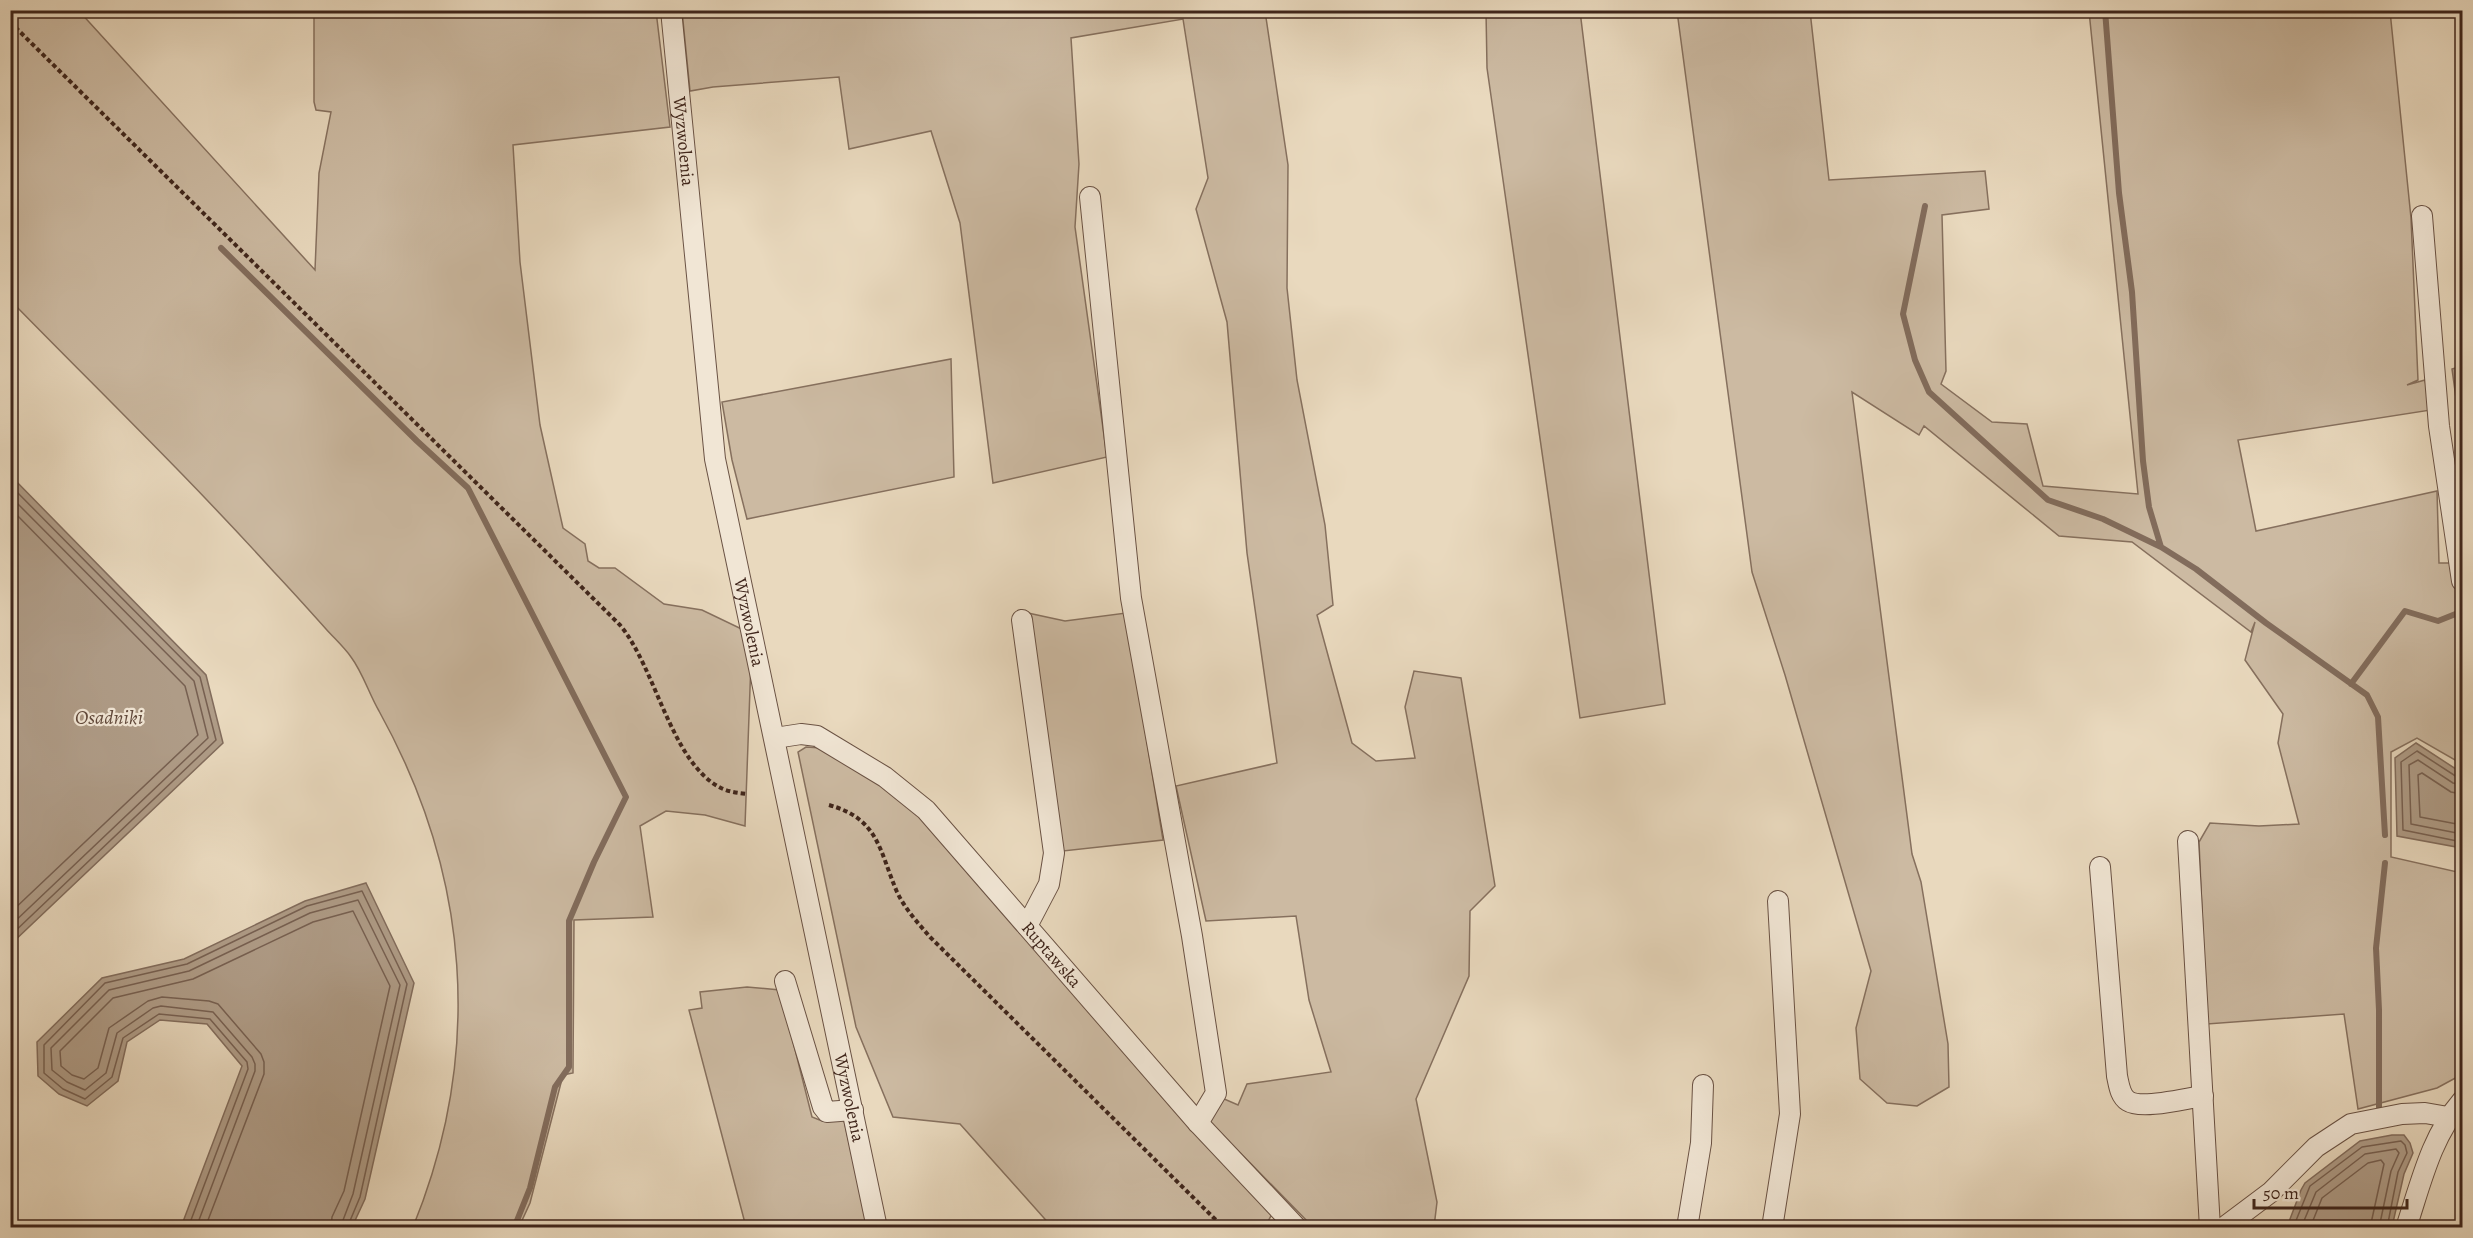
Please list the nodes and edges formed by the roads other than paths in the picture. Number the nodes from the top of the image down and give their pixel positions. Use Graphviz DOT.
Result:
graph roads {
  1 [pos="670,10"];
  2 [pos="1089,197"];
  3 [pos="2422,216"];
  4 [pos="2463,581"];
  5 [pos="1022,620"];
  6 [pos="775,738"];
  7 [pos="2188,841"];
  8 [pos="2100,867"];
  9 [pos="1778,901"];
  10 [pos="1026,926"];
  11 [pos="785,981"];
  12 [pos="1703,1085"];
  13 [pos="2203,1096"];
  14 [pos="2463,1101"];
  15 [pos="853,1110"];
  16 [pos="2448,1117"];
  17 [pos="1198,1123"];
  18 [pos="878,1227"];
  19 [pos="1297,1227"];
  20 [pos="1687,1227"];
  21 [pos="1772,1227"];
  22 [pos="2210,1227"];
  23 [pos="2223,1227"];
  24 [pos="2406,1227"];
  1 -- 6 [label="street, Wyzwolenia"];
  2 -- 17 [label="street"];
  3 -- 4 [label="street"];
  5 -- 10 [label="street"];
  6 -- 10 [label="street, Ruptawska"];
  6 -- 15 [label="street, Wyzwolenia"];
  7 -- 13 [label="street"];
  8 -- 13 [label="street"];
  9 -- 21 [label="street"];
  10 -- 17 [label="street, Ruptawska"];
  11 -- 15 [label="street"];
  12 -- 20 [label="street"];
  13 -- 22 [label="street"];
  14 -- 16 [label="street"];
  15 -- 18 [label="street, Wyzwolenia"];
  16 -- 23 [label="street"];
  16 -- 24 [label="street"];
  17 -- 19 [label="street, Ruptawska"];
}
